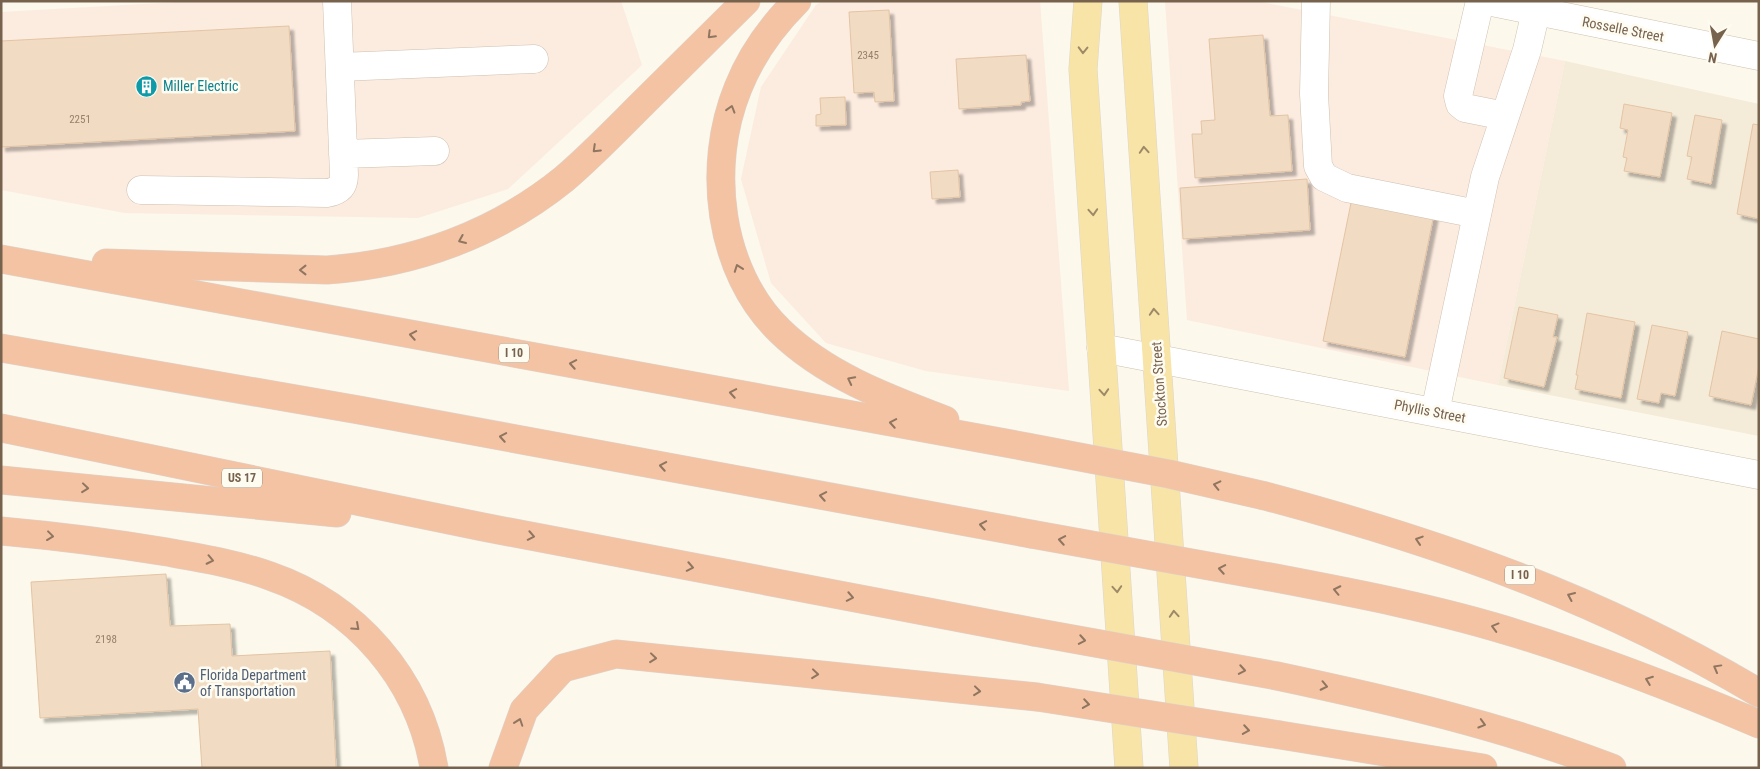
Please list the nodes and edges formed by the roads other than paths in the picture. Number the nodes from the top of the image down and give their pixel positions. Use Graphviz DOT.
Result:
graph roads {
  1 [pos="337,1"];
  2 [pos="746,1"];
  3 [pos="797,1"];
  4 [pos="1088,1"];
  5 [pos="1133,1"];
  6 [pos="1316,1"];
  7 [pos="1480,1"];
  8 [pos="1487,1"];
  9 [pos="1536,11"];
  10 [pos="1759,56"];
  11 [pos="534,59"];
  12 [pos="340,67"];
  13 [pos="1505,116"];
  14 [pos="435,151"];
  15 [pos="343,154"];
  16 [pos="141,190"];
  17 [pos="1477,214"];
  18 [pos="1,258"];
  19 [pos="1,348"];
  20 [pos="1101,348"];
  21 [pos="1157,358"];
  22 [pos="1434,412"];
  23 [pos="1,428"];
  24 [pos="1,447"];
  25 [pos="1027,447"];
  26 [pos="1759,476"];
  27 [pos="1,480"];
  28 [pos="483,527"];
  29 [pos="1,531"];
  30 [pos="1759,693"];
  31 [pos="1759,724"];
  32 [pos="434,768"];
  33 [pos="503,768"];
  34 [pos="1129,768"];
  35 [pos="1184,768"];
  36 [pos="1483,768"];
  37 [pos="1612,768"];
  1 -- 12 [label="street"];
  2 -- 18 [label="highway, one-way"];
  25 -- 3 [label="highway, one-way"];
  4 -- 20 [label="main road, one-way"];
  21 -- 5 [label="main road, Stockton Street, one-way"];
  6 -- 17 [label="street"];
  7 -- 13 [label="street"];
  8 -- 9 [label="street, Rosselle Street"];
  9 -- 10 [label="street, Rosselle Street"];
  9 -- 13 [label="street"];
  11 -- 12 [label="street"];
  12 -- 15 [label="street"];
  13 -- 17 [label="street"];
  14 -- 15 [label="street"];
  15 -- 16 [label="street"];
  17 -- 22 [label="street"];
  25 -- 18 [label="highway, I 10, one-way"];
  31 -- 19 [label="highway, one-way, bridge"];
  20 -- 21 [label="street, Phyllis Street"];
  20 -- 34 [label="main road, one-way"];
  21 -- 22 [label="street, Phyllis Street"];
  35 -- 21 [label="main road, Stockton Street, one-way"];
  22 -- 26 [label="street, Phyllis Street"];
  23 -- 28 [label="highway, US 17"];
  24 -- 28 [label="highway"];
  30 -- 25 [label="highway, I 10, one-way, bridge"];
  27 -- 28 [label="highway, one-way"];
  28 -- 37 [label="highway, one-way, bridge"];
  29 -- 32 [label="highway, one-way"];
  33 -- 36 [label="highway, one-way, bridge"];
}
